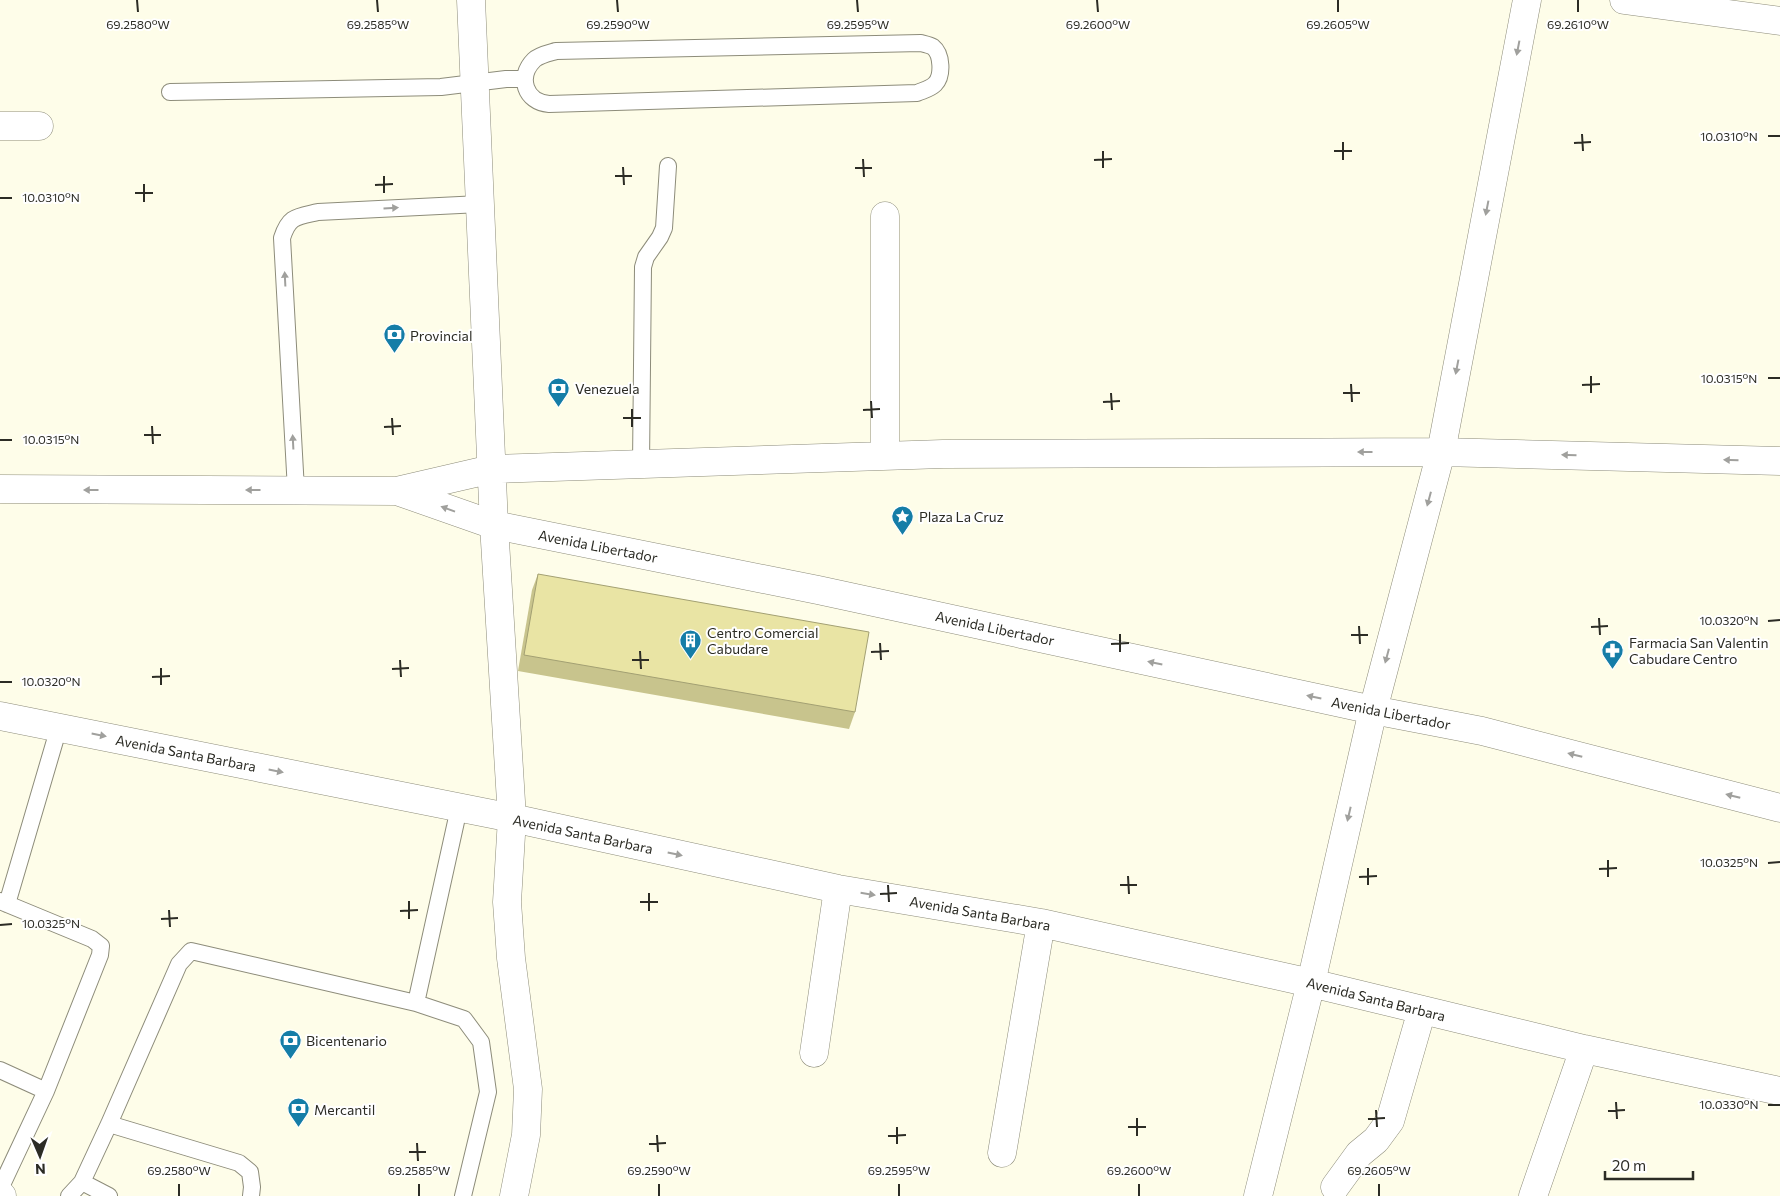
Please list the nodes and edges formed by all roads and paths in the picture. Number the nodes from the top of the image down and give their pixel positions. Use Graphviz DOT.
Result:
graph roads {
  1 [pos="471,0"];
  2 [pos="1527,0"];
  3 [pos="1624,0"];
  4 [pos="1780,21"];
  5 [pos="524,79"];
  6 [pos="475,82"];
  7 [pos="170,92"];
  8 [pos="0,126"];
  9 [pos="40,126"];
  10 [pos="668,166"];
  11 [pos="480,204"];
  12 [pos="885,216"];
  13 [pos="1441,452"];
  14 [pos="885,456"];
  15 [pos="1780,461"];
  16 [pos="641,464"];
  17 [pos="492,470"];
  18 [pos="0,489"];
  19 [pos="296,490"];
  20 [pos="397,491"];
  21 [pos="494,525"];
  22 [pos="1373,710"];
  23 [pos="0,716"];
  24 [pos="58,727"];
  25 [pos="459,808"];
  26 [pos="1780,808"];
  27 [pos="512,818"];
  28 [pos="838,890"];
  29 [pos="4,903"];
  30 [pos="1041,923"];
  31 [pos="1311,983"];
  32 [pos="416,1003"];
  33 [pos="1422,1010"];
  34 [pos="1584,1049"];
  35 [pos="814,1053"];
  36 [pos="0,1070"];
  37 [pos="46,1091"];
  38 [pos="1780,1091"];
  39 [pos="109,1124"];
  40 [pos="1002,1152"];
  41 [pos="82,1182"];
  42 [pos="1335,1187"];
  43 [pos="0,1189"];
  44 [pos="69,1196"];
  45 [pos="109,1196"];
  46 [pos="251,1196"];
  47 [pos="463,1196"];
  48 [pos="514,1196"];
  49 [pos="1258,1196"];
  50 [pos="1532,1196"];
  1 -- 6 [label="street"];
  2 -- 13 [label="street, one-way"];
  3 -- 4 [label="street"];
  5 -- 5 [label="lane"];
  5 -- 6 [label="lane"];
  6 -- 7 [label="lane"];
  6 -- 11 [label="street"];
  8 -- 9 [label="street"];
  10 -- 16 [label="lane"];
  11 -- 17 [label="street"];
  19 -- 11 [label="lane, one-way"];
  12 -- 14 [label="street"];
  13 -- 14 [label="street, one-way"];
  15 -- 13 [label="street, one-way"];
  13 -- 22 [label="street, one-way"];
  14 -- 16 [label="street"];
  16 -- 17 [label="street"];
  17 -- 20 [label="street"];
  17 -- 21 [label="street"];
  19 -- 18 [label="street, one-way"];
  19 -- 20 [label="street"];
  21 -- 20 [label="street, Avenida Libertador, one-way"];
  22 -- 21 [label="street, Avenida Libertador, one-way"];
  21 -- 27 [label="street"];
  26 -- 22 [label="street, Avenida Libertador, one-way"];
  22 -- 31 [label="street, one-way"];
  23 -- 24 [label="street, Avenida Santa Barbara"];
  24 -- 25 [label="street, Avenida Santa Barbara, one-way"];
  24 -- 29 [label="lane"];
  25 -- 27 [label="street, Avenida Santa Barbara"];
  25 -- 32 [label="lane"];
  27 -- 28 [label="street, Avenida Santa Barbara, one-way"];
  27 -- 48 [label="street"];
  28 -- 30 [label="street, Avenida Santa Barbara, one-way"];
  28 -- 35 [label="street"];
  29 -- 37 [label="lane"];
  30 -- 31 [label="street, Avenida Santa Barbara"];
  30 -- 40 [label="street"];
  31 -- 33 [label="street, Avenida Santa Barbara"];
  31 -- 49 [label="street"];
  32 -- 39 [label="lane"];
  32 -- 47 [label="lane"];
  33 -- 34 [label="street, Avenida Santa Barbara"];
  33 -- 42 [label="street"];
  34 -- 38 [label="street, Avenida Santa Barbara"];
  34 -- 50 [label="street"];
  36 -- 37 [label="lane"];
  37 -- 43 [label="lane"];
  39 -- 41 [label="lane"];
  39 -- 46 [label="lane"];
  41 -- 44 [label="lane"];
  41 -- 45 [label="lane"];
}
